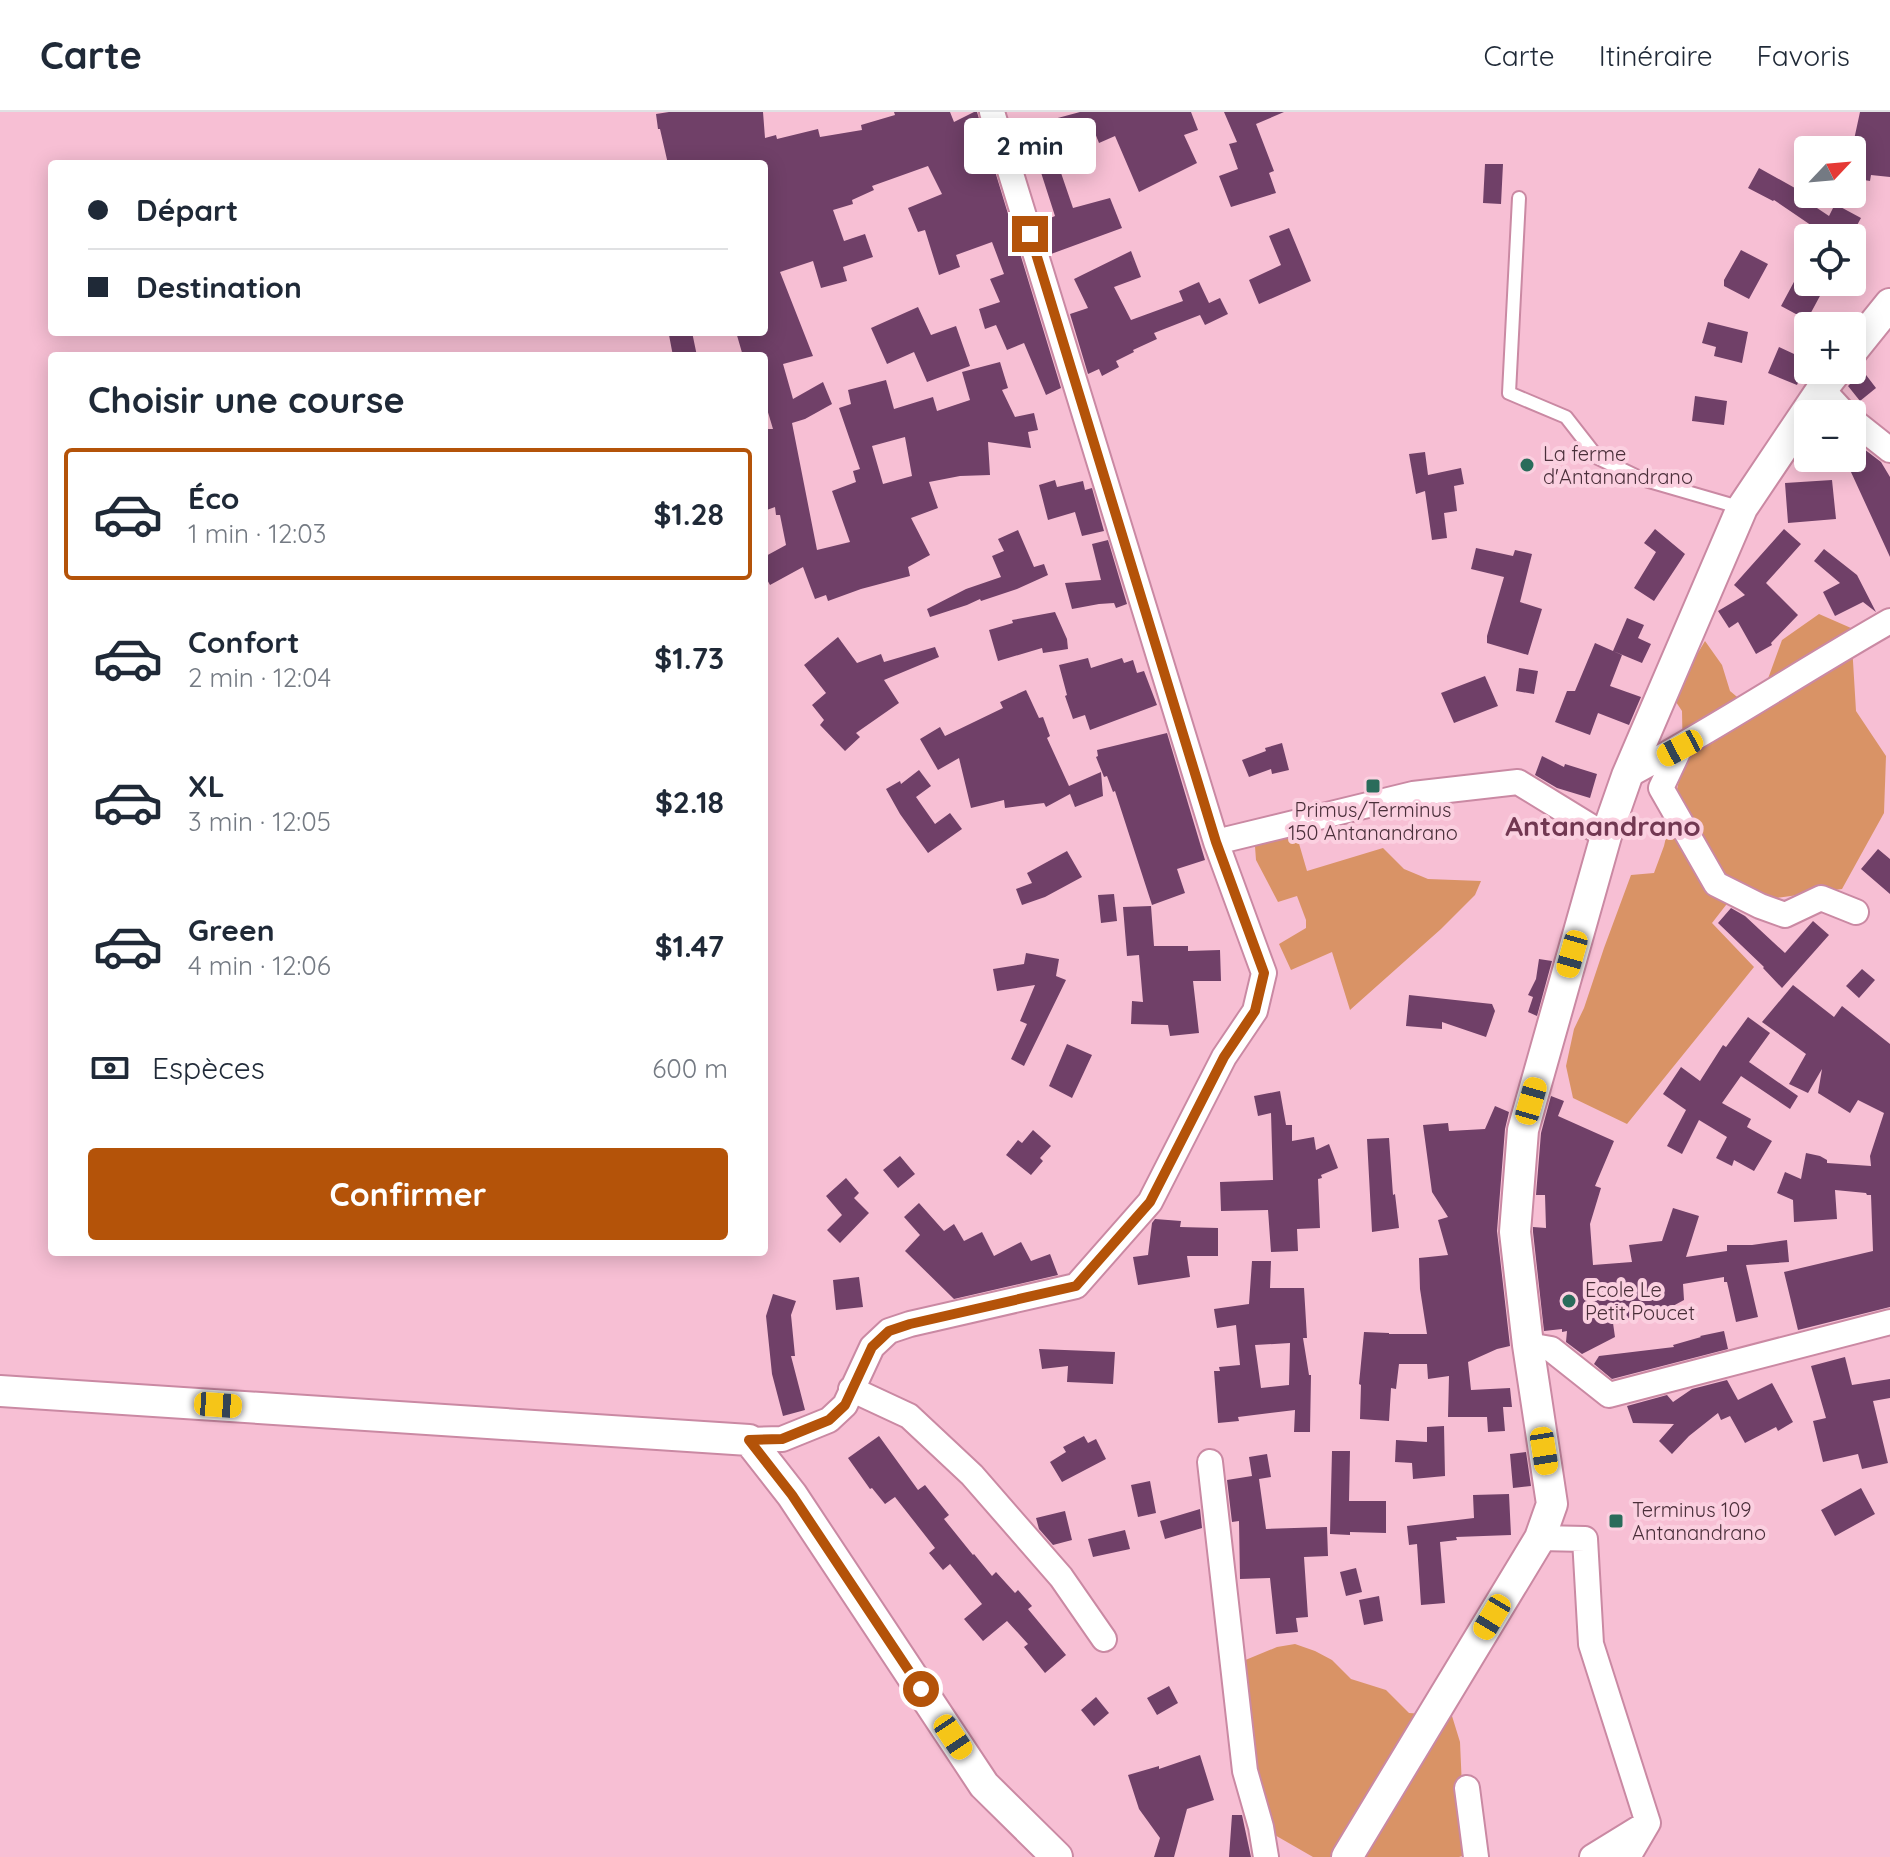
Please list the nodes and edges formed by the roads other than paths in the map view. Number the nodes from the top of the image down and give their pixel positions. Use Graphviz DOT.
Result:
graph roads {
  1 [pos="992,112"];
  2 [pos="1519,198"];
  3 [pos="1890,304"];
  4 [pos="1866,334"];
  5 [pos="1826,384"];
  6 [pos="1866,431"];
  7 [pos="1890,450"];
  8 [pos="1742,508"];
  9 [pos="1890,621"];
  10 [pos="1680,748"];
  11 [pos="1627,776"];
  12 [pos="1606,836"];
  13 [pos="1216,842"];
  14 [pos="1856,912"];
  15 [pos="1890,1322"];
  16 [pos="1528,1345"];
  17 [pos="851,1389"];
  18 [pos="0,1391"];
  19 [pos="749,1440"];
  20 [pos="1210,1462"];
  21 [pos="1540,1538"];
  22 [pos="1104,1639"];
  23 [pos="1467,1788"];
  24 [pos="1648,1823"];
  25 [pos="1057,1857"];
  26 [pos="1266,1857"];
  27 [pos="1347,1857"];
  28 [pos="1476,1857"];
  29 [pos="1592,1857"];
  30 [pos="1628,1857"];
  1 -- 13 [label="street"];
  2 -- 8 [label="lane"];
  3 -- 4 [label="street"];
  5 -- 8 [label="street"];
  6 -- 7 [label="street"];
  8 -- 11 [label="street"];
  9 -- 10 [label="street"];
  10 -- 11 [label="street"];
  10 -- 14 [label="street"];
  11 -- 12 [label="street"];
  12 -- 13 [label="street"];
  12 -- 16 [label="street"];
  13 -- 17 [label="street"];
  15 -- 16 [label="street"];
  16 -- 21 [label="street"];
  17 -- 19 [label="street"];
  17 -- 22 [label="street"];
  18 -- 19 [label="street"];
  19 -- 25 [label="street"];
  20 -- 26 [label="street"];
  21 -- 24 [label="street"];
  21 -- 27 [label="street"];
  23 -- 28 [label="street"];
  24 -- 29 [label="street"];
  24 -- 30 [label="street"];
}
